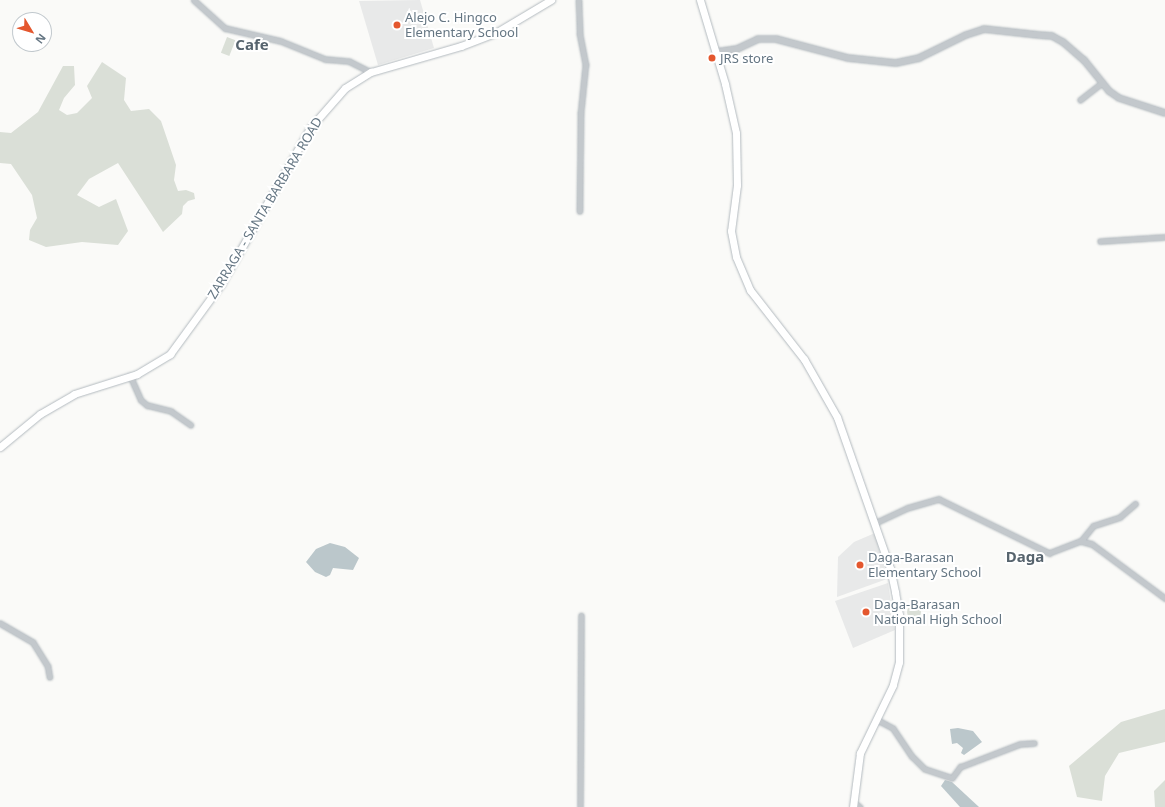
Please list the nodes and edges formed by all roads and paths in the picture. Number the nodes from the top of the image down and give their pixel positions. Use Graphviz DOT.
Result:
graph roads {
  1 [pos="194,0"];
  2 [pos="551,0"];
  3 [pos="579,0"];
  4 [pos="700,0"];
  5 [pos="716,52"];
  6 [pos="371,72"];
  7 [pos="1102,83"];
  8 [pos="1080,100"];
  9 [pos="1165,113"];
  10 [pos="580,211"];
  11 [pos="1165,237"];
  12 [pos="1100,241"];
  13 [pos="130,376"];
  14 [pos="191,425"];
  15 [pos="0,447"];
  16 [pos="1135,504"];
  17 [pos="875,523"];
  18 [pos="1081,540"];
  19 [pos="1165,598"];
  20 [pos="581,616"];
  21 [pos="0,623"];
  22 [pos="50,677"];
  23 [pos="876,719"];
  24 [pos="1034,743"];
  25 [pos="853,804"];
  26 [pos="580,807"];
  27 [pos="860,807"];
  1 -- 6 [label="street"];
  2 -- 6 [label="main road, ZARRAGA - SANTA BARBARA ROAD"];
  3 -- 10 [label="street"];
  4 -- 5 [label="main road"];
  5 -- 7 [label="street"];
  5 -- 17 [label="main road"];
  6 -- 13 [label="main road, ZARRAGA - SANTA BARBARA ROAD"];
  7 -- 8 [label="street"];
  7 -- 9 [label="street"];
  11 -- 12 [label="street"];
  13 -- 14 [label="street"];
  13 -- 15 [label="main road, ZARRAGA - SANTA BARBARA ROAD"];
  16 -- 18 [label="street"];
  17 -- 18 [label="street"];
  17 -- 23 [label="main road"];
  18 -- 19 [label="street"];
  20 -- 26 [label="street"];
  21 -- 22 [label="street"];
  23 -- 24 [label="street"];
  23 -- 25 [label="main road"];
  25 -- 27 [label="street"];
}
